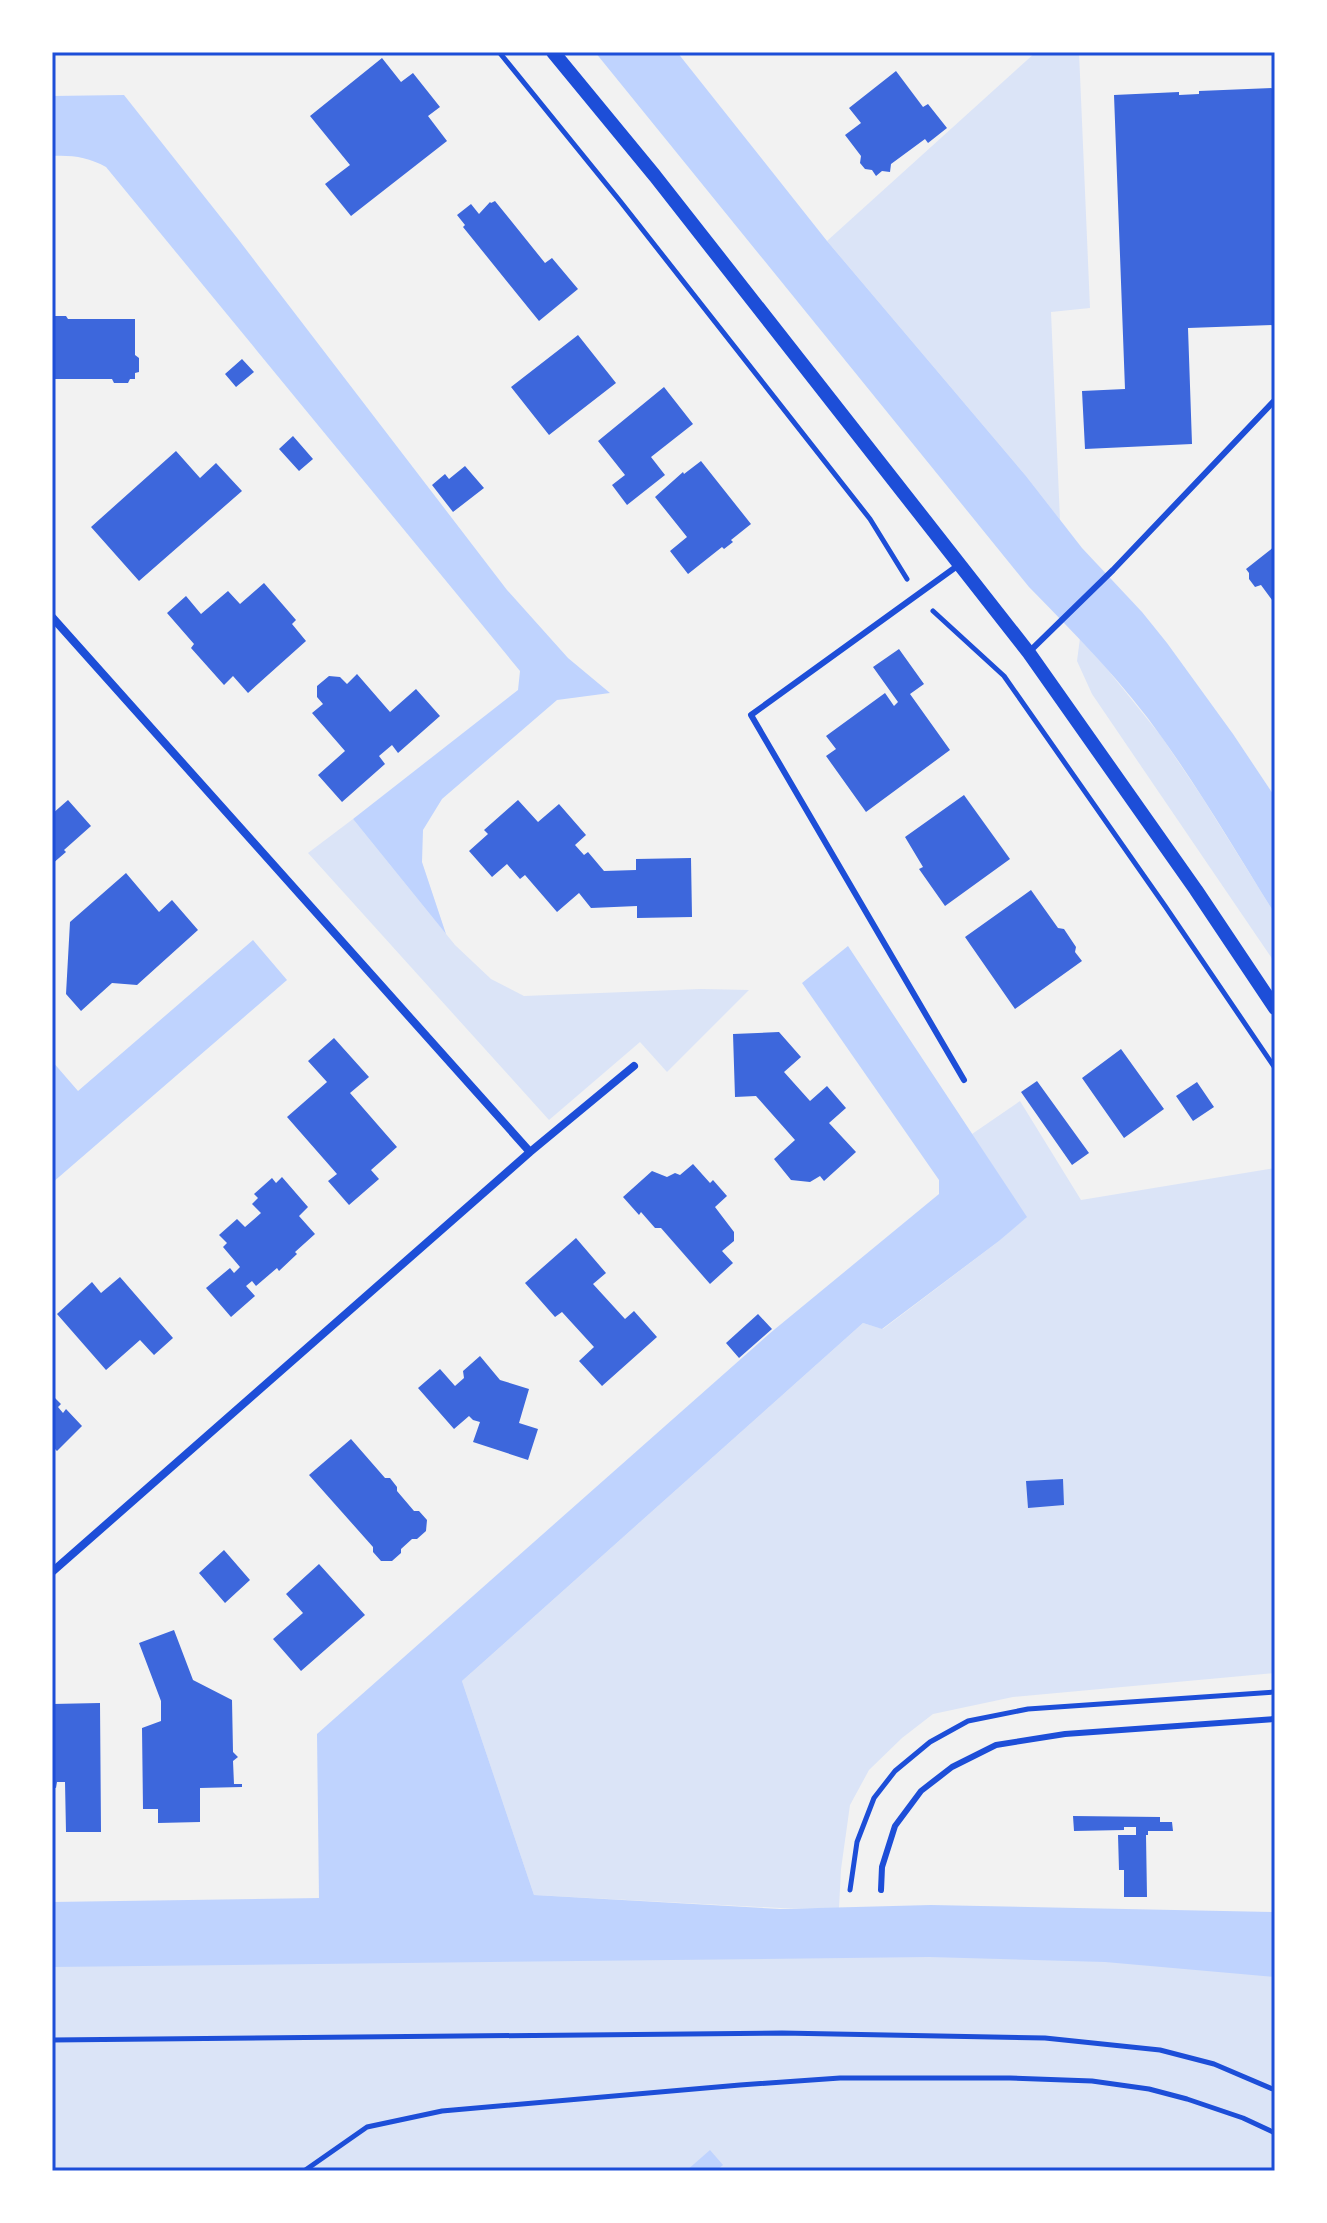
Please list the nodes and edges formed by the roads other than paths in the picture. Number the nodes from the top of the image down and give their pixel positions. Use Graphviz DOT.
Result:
graph roads {
  1 [pos="553,52"];
  2 [pos="1275,400"];
  3 [pos="960,564"];
  4 [pos="52,617"];
  5 [pos="1029,653"];
  6 [pos="1275,1008"];
  7 [pos="634,1066"];
  8 [pos="964,1080"];
  9 [pos="530,1152"];
  10 [pos="52,1572"];
  11 [pos="1275,1719"];
  12 [pos="881,1890"];
  1 -- 3 [label="street"];
  2 -- 5 [label="lane"];
  3 -- 5 [label="street"];
  3 -- 8 [label="lane"];
  4 -- 9 [label="street"];
  5 -- 6 [label="street"];
  7 -- 9 [label="street"];
  9 -- 10 [label="street"];
  11 -- 12 [label="lane"];
}
